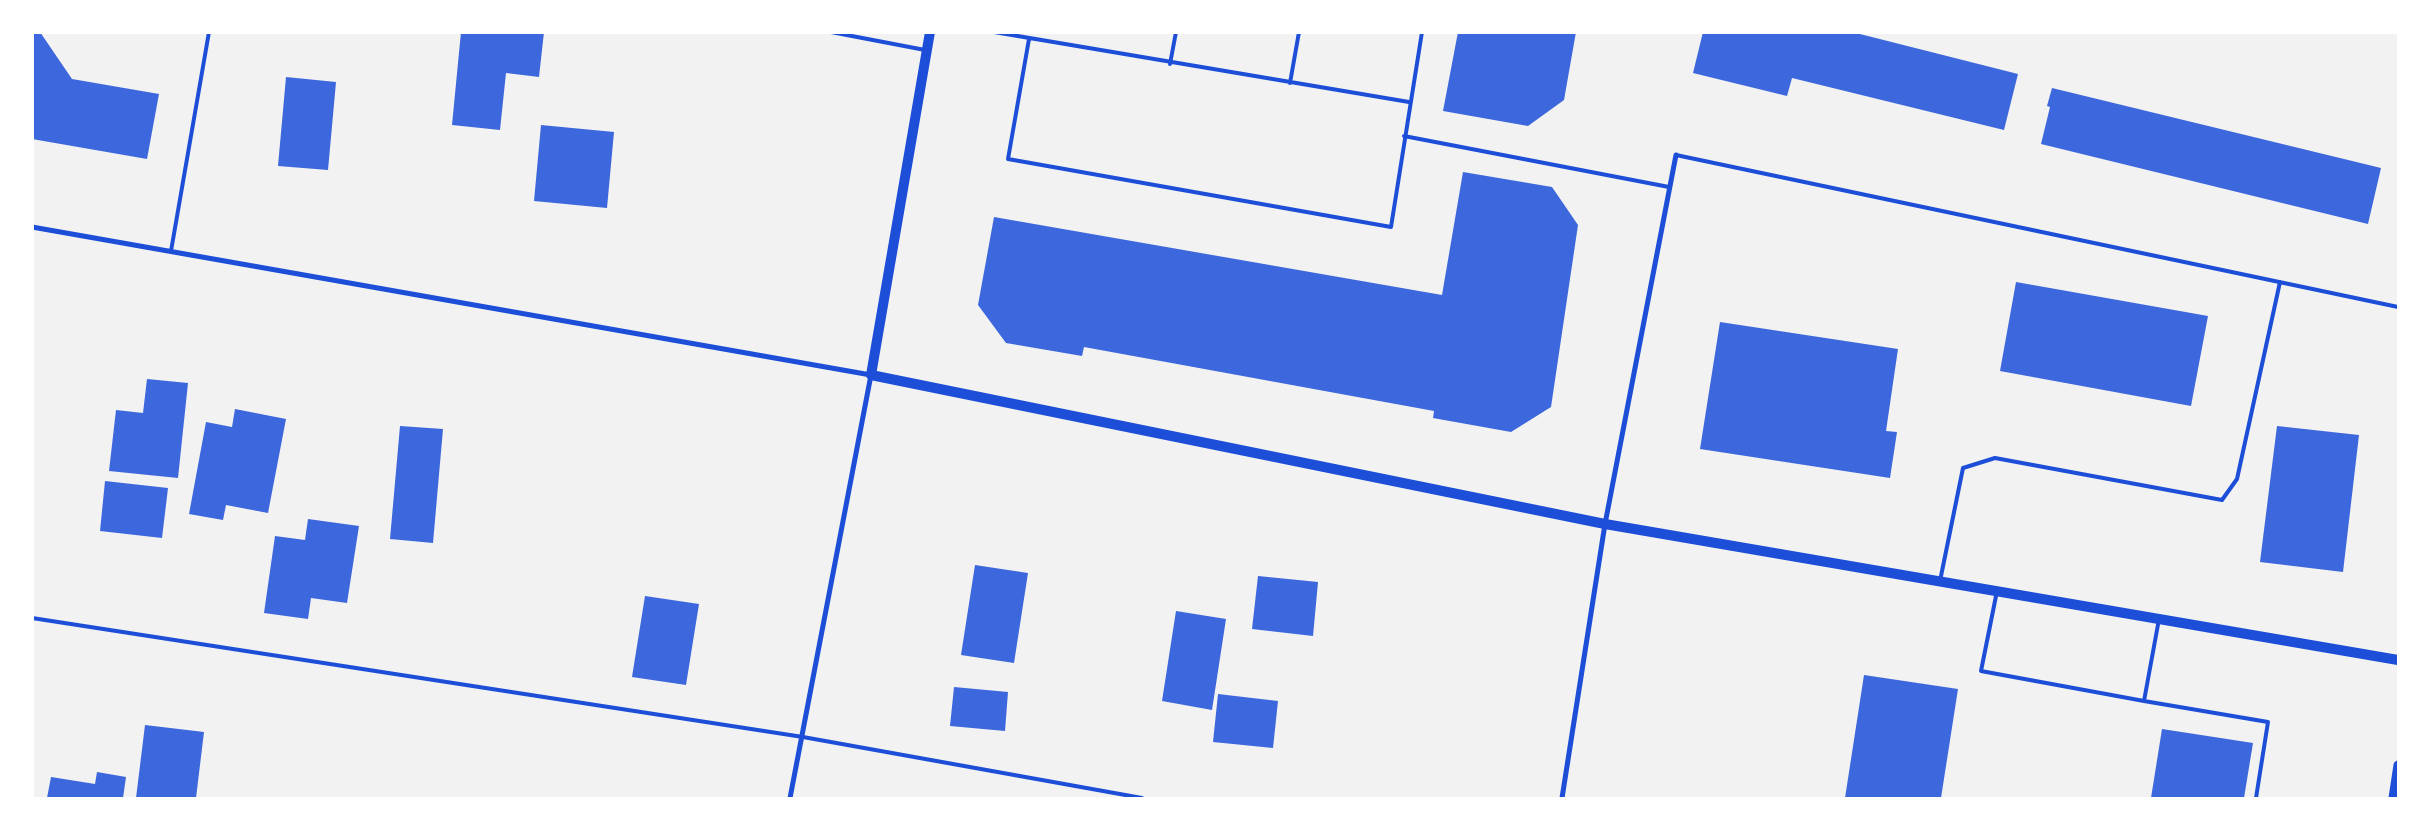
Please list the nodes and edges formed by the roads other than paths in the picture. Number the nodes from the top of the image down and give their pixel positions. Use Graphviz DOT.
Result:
graph roads {
  1 [pos="209,32"];
  2 [pos="831,32"];
  3 [pos="930,32"];
  4 [pos="994,32"];
  5 [pos="1176,32"];
  6 [pos="1298,32"];
  7 [pos="1422,32"];
  8 [pos="1029,39"];
  9 [pos="927,51"];
  10 [pos="1170,64"];
  11 [pos="1290,83"];
  12 [pos="1410,102"];
  13 [pos="1404,136"];
  14 [pos="1676,155"];
  15 [pos="1670,187"];
  16 [pos="32,227"];
  17 [pos="171,251"];
  18 [pos="2280,282"];
  19 [pos="2398,307"];
  20 [pos="871,375"];
  21 [pos="1605,524"];
  22 [pos="1940,581"];
  23 [pos="1997,591"];
  24 [pos="32,618"];
  25 [pos="2159,619"];
  26 [pos="2398,660"];
  27 [pos="2144,701"];
  28 [pos="803,737"];
  29 [pos="2398,765"];
  30 [pos="790,798"];
  31 [pos="1142,798"];
  32 [pos="1562,798"];
  33 [pos="2256,798"];
  34 [pos="2393,798"];
  1 -- 17 [label="lane"];
  2 -- 9 [label="lane"];
  3 -- 9 [label="main road"];
  4 -- 8 [label="lane"];
  5 -- 10 [label="lane"];
  6 -- 11 [label="lane"];
  7 -- 12 [label="lane"];
  8 -- 10 [label="lane"];
  8 -- 13 [label="lane"];
  9 -- 20 [label="main road"];
  10 -- 11 [label="lane"];
  11 -- 12 [label="lane"];
  12 -- 13 [label="lane"];
  13 -- 15 [label="lane"];
  14 -- 15 [label="street"];
  14 -- 18 [label="lane"];
  15 -- 21 [label="street"];
  16 -- 17 [label="street"];
  17 -- 20 [label="street"];
  18 -- 19 [label="lane"];
  18 -- 22 [label="lane"];
  20 -- 21 [label="main road"];
  20 -- 28 [label="street"];
  21 -- 22 [label="main road"];
  21 -- 32 [label="street"];
  22 -- 23 [label="main road"];
  23 -- 25 [label="main road"];
  23 -- 27 [label="lane"];
  24 -- 28 [label="lane"];
  25 -- 26 [label="main road"];
  25 -- 27 [label="lane"];
  27 -- 33 [label="lane"];
  28 -- 30 [label="street"];
  28 -- 31 [label="lane"];
  29 -- 34 [label="street"];
}
